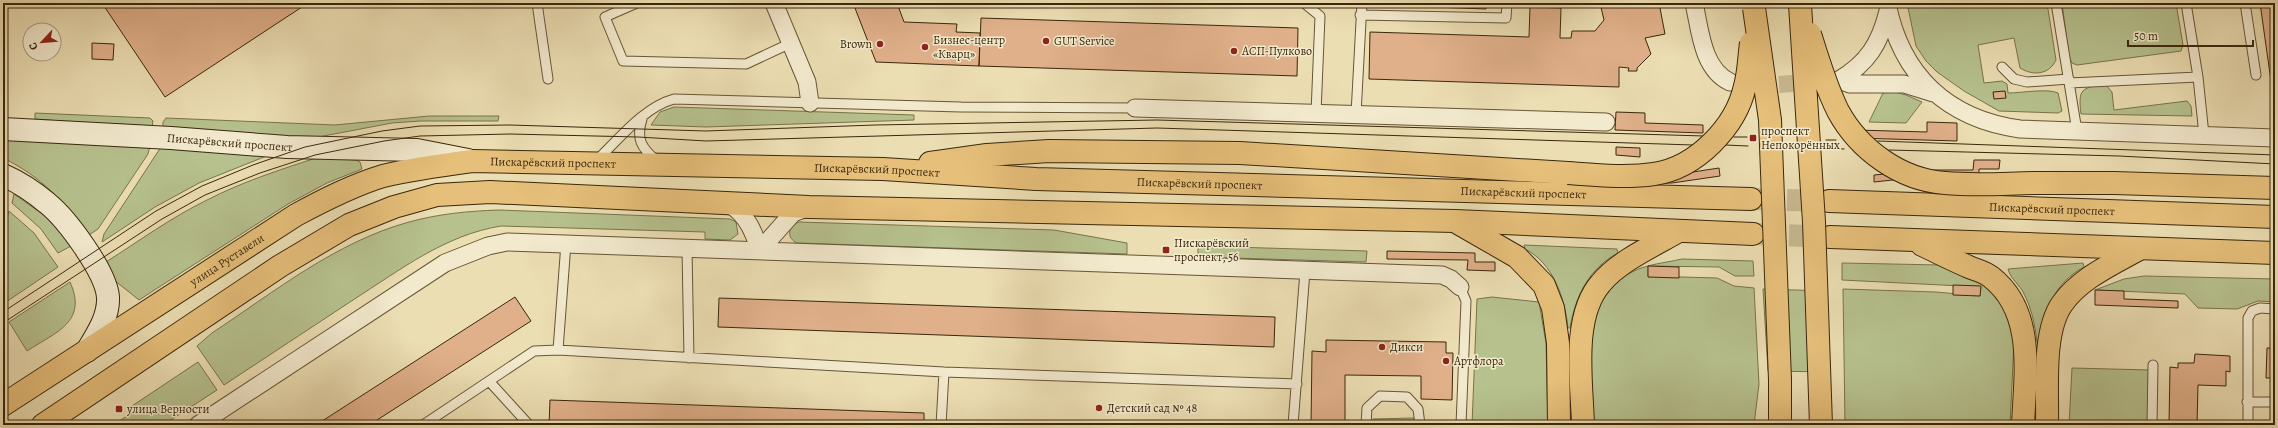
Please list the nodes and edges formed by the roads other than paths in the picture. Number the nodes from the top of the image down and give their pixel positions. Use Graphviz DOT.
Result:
graph roads {
  1 [pos="537,3"];
  2 [pos="638,3"];
  3 [pos="774,3"];
  4 [pos="1304,3"];
  5 [pos="1362,3"];
  6 [pos="1507,3"];
  7 [pos="1694,3"];
  8 [pos="2056,3"];
  9 [pos="2186,3"];
  10 [pos="2245,3"];
  11 [pos="1800,4"];
  12 [pos="1754,6"];
  13 [pos="1888,7"];
  14 [pos="1360,15"];
  15 [pos="791,43"];
  16 [pos="2002,67"];
  17 [pos="2256,75"];
  18 [pos="2198,77"];
  19 [pos="548,80"];
  20 [pos="2069,81"];
  21 [pos="1730,82"];
  22 [pos="1936,93"];
  23 [pos="810,103"];
  24 [pos="1135,108"];
  25 [pos="1316,113"];
  26 [pos="1356,114"];
  27 [pos="642,119"];
  28 [pos="1606,122"];
  29 [pos="3,129"];
  30 [pos="2077,131"];
  31 [pos="2204,135"];
  32 [pos="2275,138"];
  33 [pos="472,161"];
  34 [pos="594,164"];
  35 [pos="663,166"];
  36 [pos="883,169"];
  37 [pos="3,175"];
  38 [pos="2275,188"];
  39 [pos="1751,199"];
  40 [pos="1829,201"];
  41 [pos="731,205"];
  42 [pos="809,207"];
  43 [pos="2275,217"];
  44 [pos="1455,221"];
  45 [pos="1679,231"];
  46 [pos="1753,234"];
  47 [pos="1830,237"];
  48 [pos="1911,240"];
  49 [pos="566,243"];
  50 [pos="687,248"];
  51 [pos="2139,249"];
  52 [pos="760,250"];
  53 [pos="2275,253"];
  54 [pos="1305,271"];
  55 [pos="1460,287"];
  56 [pos="2275,309"];
  57 [pos="87,350"];
  58 [pos="558,350"];
  59 [pos="689,358"];
  60 [pos="2153,365"];
  61 [pos="944,372"];
  62 [pos="489,381"];
  63 [pos="1297,384"];
  64 [pos="2247,402"];
  65 [pos="2275,402"];
  66 [pos="3,405"];
  67 [pos="43,425"];
  68 [pos="198,425"];
  69 [pos="423,425"];
  70 [pos="529,425"];
  71 [pos="941,425"];
  72 [pos="1293,425"];
  73 [pos="1366,425"];
  74 [pos="1420,425"];
  75 [pos="1461,425"];
  76 [pos="1559,425"];
  77 [pos="1583,425"];
  78 [pos="1780,425"];
  79 [pos="1821,425"];
  80 [pos="2023,425"];
  81 [pos="2047,425"];
  82 [pos="2152,425"];
  83 [pos="2248,425"];
  1 -- 19 [label="lane"];
  2 -- 15 [label="lane"];
  3 -- 15 [label="street"];
  4 -- 25 [label="lane"];
  5 -- 14 [label="lane"];
  6 -- 14 [label="lane"];
  7 -- 21 [label="street"];
  8 -- 20 [label="lane"];
  9 -- 18 [label="lane"];
  10 -- 17 [label="lane"];
  11 -- 38 [label="main road, bridge"];
  11 -- 79 [label="main road, bridge"];
  12 -- 36 [label="main road, bridge"];
  12 -- 78 [label="main road, bridge"];
  13 -- 22 [label="street"];
  13 -- 22 [label="street"];
  14 -- 26 [label="lane"];
  15 -- 23 [label="street"];
  16 -- 20 [label="lane"];
  18 -- 20 [label="lane"];
  18 -- 31 [label="lane"];
  20 -- 30 [label="lane"];
  22 -- 30 [label="street"];
  23 -- 24 [label="lane"];
  23 -- 27 [label="lane"];
  24 -- 25 [label="street"];
  25 -- 26 [label="street"];
  26 -- 28 [label="street"];
  27 -- 34 [label="lane"];
  27 -- 35 [label="lane"];
  29 -- 33 [label="main road, Пискарёвский проспект"];
  30 -- 31 [label="street"];
  31 -- 32 [label="street"];
  33 -- 34 [label="main road, Пискарёвский проспект"];
  33 -- 57 [label="main road, улица Руставели"];
  34 -- 35 [label="main road, Пискарёвский проспект"];
  35 -- 36 [label="main road, Пискарёвский проспект"];
  36 -- 39 [label="main road, Пискарёвский проспект"];
  37 -- 57 [label="main road"];
  40 -- 43 [label="main road, Пискарёвский проспект"];
  41 -- 42 [label="main road"];
  41 -- 52 [label="street"];
  41 -- 67 [label="main road"];
  42 -- 44 [label="main road"];
  42 -- 52 [label="street"];
  44 -- 45 [label="main road"];
  44 -- 76 [label="main road"];
  45 -- 46 [label="main road"];
  45 -- 77 [label="main road"];
  47 -- 48 [label="main road"];
  48 -- 51 [label="main road"];
  48 -- 80 [label="main road"];
  49 -- 50 [label="street"];
  49 -- 58 [label="lane"];
  49 -- 68 [label="street"];
  50 -- 52 [label="street"];
  50 -- 59 [label="lane"];
  51 -- 53 [label="main road"];
  51 -- 81 [label="main road"];
  52 -- 54 [label="street"];
  54 -- 55 [label="street"];
  54 -- 63 [label="lane"];
  55 -- 75 [label="lane"];
  56 -- 64 [label="lane"];
  57 -- 66 [label="main road, улица Руставели"];
  58 -- 59 [label="lane"];
  58 -- 62 [label="lane"];
  59 -- 61 [label="lane"];
  60 -- 82 [label="lane"];
  61 -- 63 [label="lane"];
  61 -- 71 [label="lane"];
  62 -- 69 [label="lane"];
  62 -- 70 [label="lane"];
  63 -- 72 [label="lane"];
  64 -- 65 [label="lane"];
  64 -- 83 [label="lane"];
  73 -- 74 [label="lane"];
}
